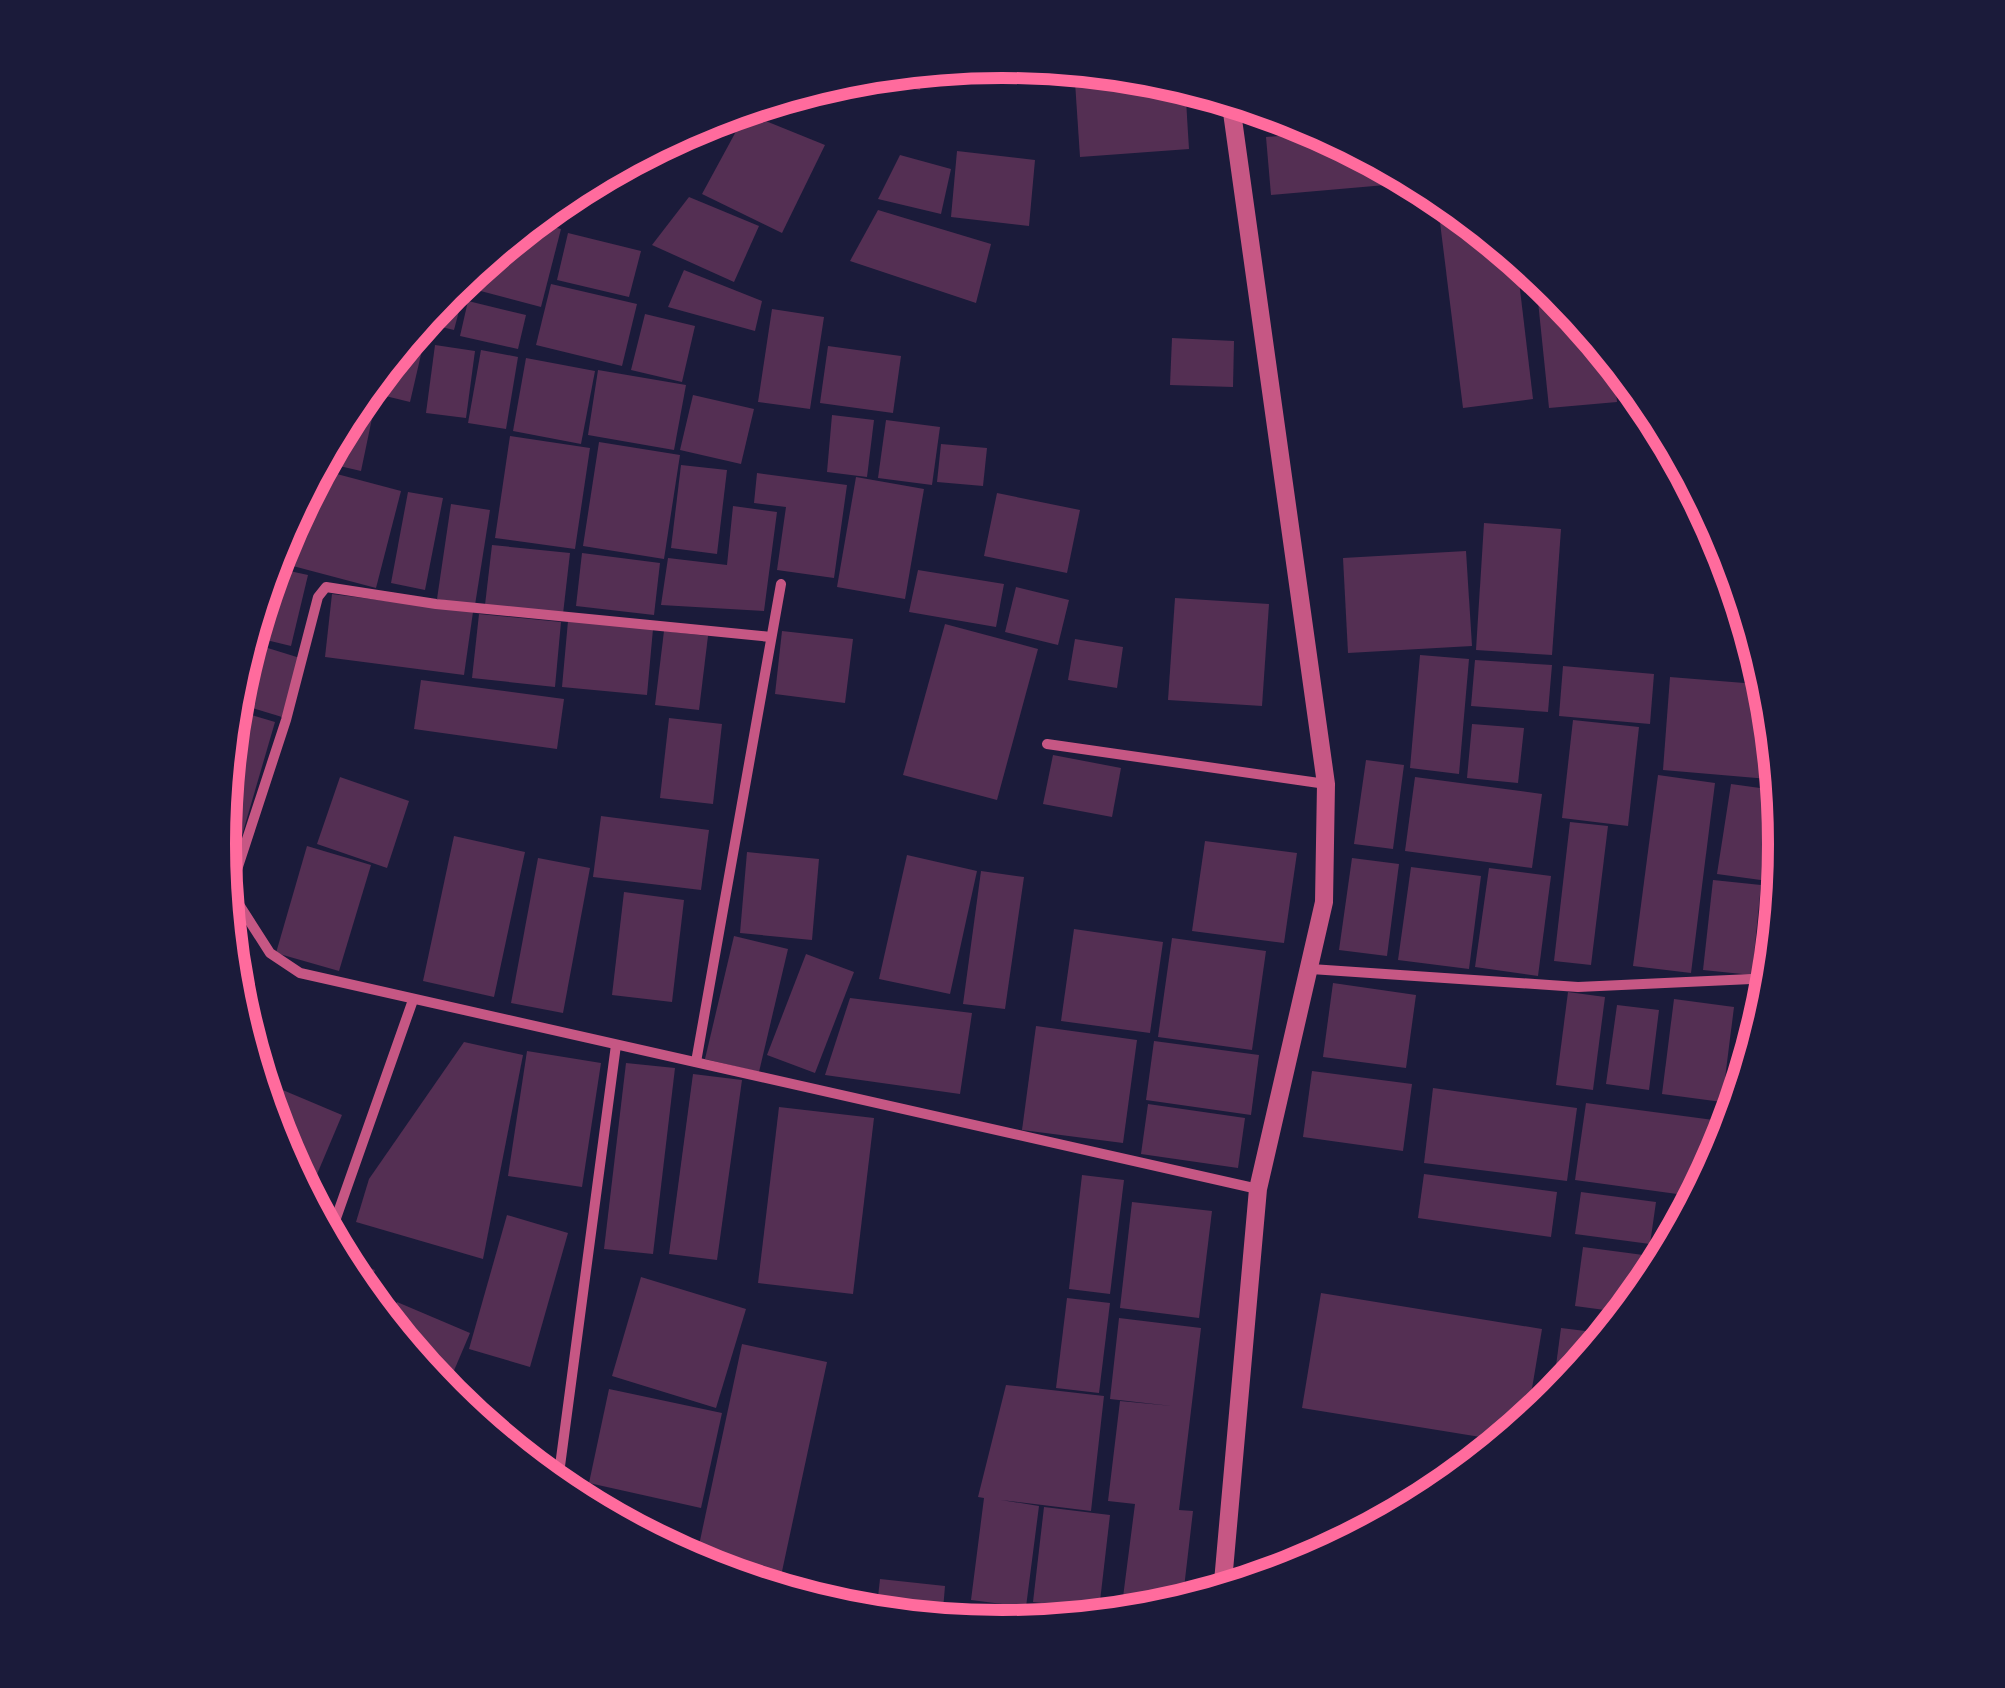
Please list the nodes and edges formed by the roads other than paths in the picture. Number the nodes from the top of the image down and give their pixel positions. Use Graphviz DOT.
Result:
graph roads {
  1 [pos="1232,113"];
  2 [pos="781,584"];
  3 [pos="772,637"];
  4 [pos="1047,744"];
  5 [pos="1326,784"];
  6 [pos="236,855"];
  7 [pos="239,904"];
  8 [pos="1311,969"];
  9 [pos="1756,979"];
  10 [pos="414,1000"];
  11 [pos="616,1045"];
  12 [pos="696,1062"];
  13 [pos="1258,1189"];
  14 [pos="335,1220"];
  15 [pos="560,1469"];
  16 [pos="1223,1577"];
  1 -- 5 [label="street"];
  2 -- 3 [label="street"];
  3 -- 6 [label="street"];
  3 -- 12 [label="street"];
  4 -- 5 [label="street"];
  5 -- 8 [label="street"];
  7 -- 10 [label="street"];
  8 -- 9 [label="street"];
  8 -- 13 [label="street"];
  10 -- 11 [label="street"];
  10 -- 14 [label="street"];
  11 -- 12 [label="street"];
  11 -- 15 [label="street"];
  12 -- 13 [label="street"];
  13 -- 16 [label="street"];
}
